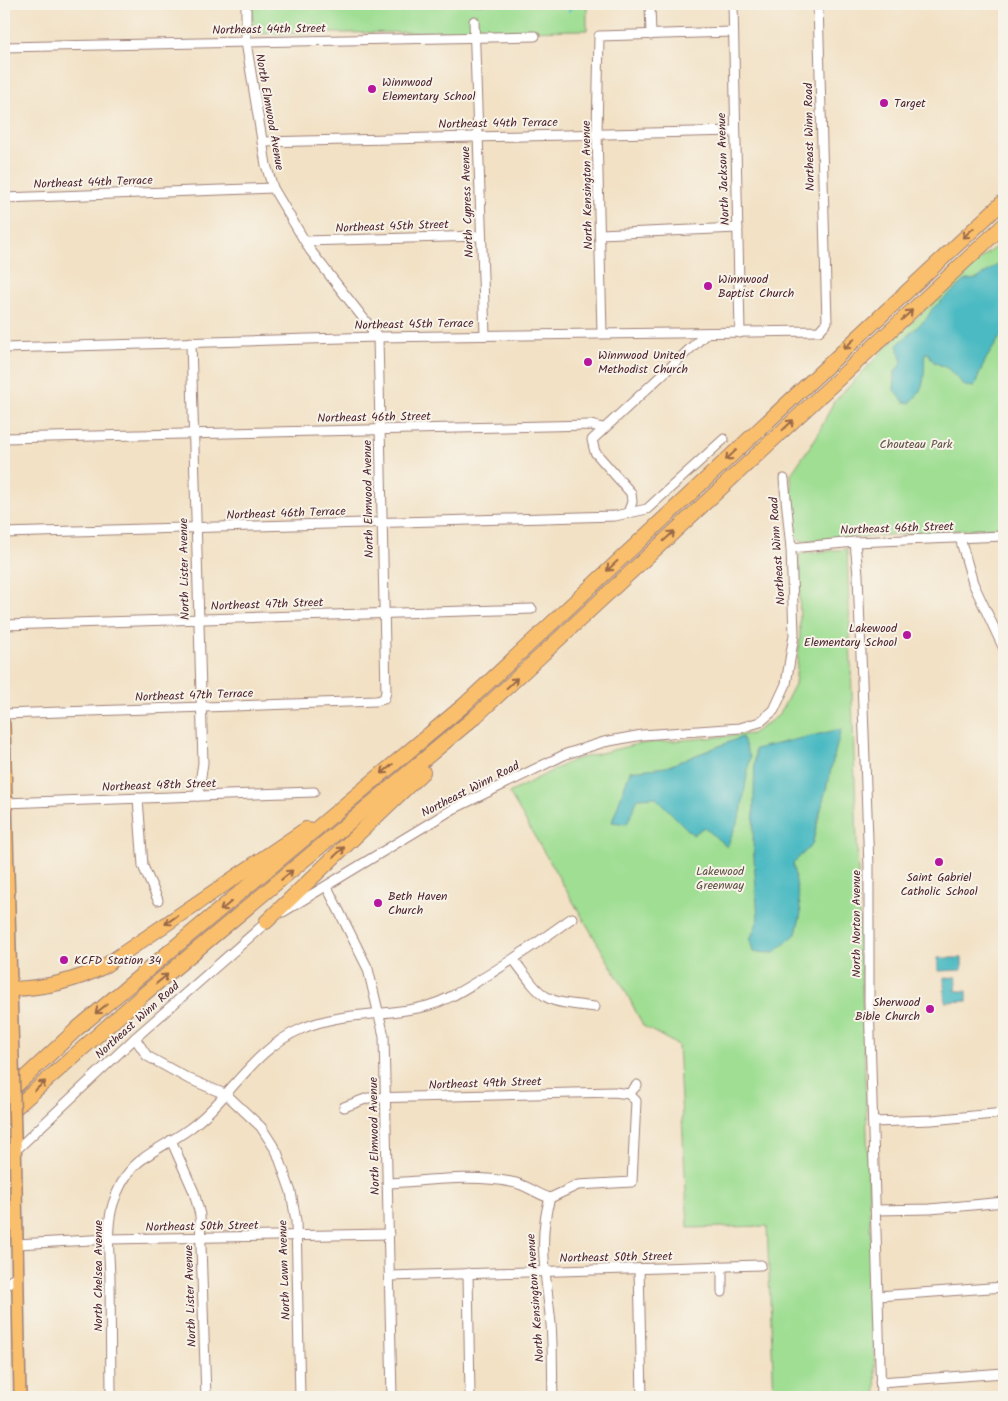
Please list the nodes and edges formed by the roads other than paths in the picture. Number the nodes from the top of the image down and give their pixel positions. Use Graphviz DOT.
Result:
graph roads {
  1 [pos="246,4"];
  2 [pos="650,4"];
  3 [pos="733,4"];
  4 [pos="818,4"];
  5 [pos="474,21"];
  6 [pos="732,32"];
  7 [pos="651,34"];
  8 [pos="535,36"];
  9 [pos="474,37"];
  10 [pos="246,42"];
  11 [pos="4,48"];
  12 [pos="735,131"];
  13 [pos="598,133"];
  14 [pos="477,136"];
  15 [pos="262,142"];
  16 [pos="273,188"];
  17 [pos="4,198"];
  18 [pos="1003,201"];
  19 [pos="1004,225"];
  20 [pos="738,228"];
  21 [pos="600,234"];
  22 [pos="480,236"];
  23 [pos="305,241"];
  24 [pos="823,328"];
  25 [pos="602,333"];
  26 [pos="707,333"];
  27 [pos="740,333"];
  28 [pos="485,335"];
  29 [pos="378,337"];
  30 [pos="191,342"];
  31 [pos="4,348"];
  32 [pos="603,428"];
  33 [pos="380,429"];
  34 [pos="193,435"];
  35 [pos="4,438"];
  36 [pos="724,438"];
  37 [pos="784,479"];
  38 [pos="628,513"];
  39 [pos="381,522"];
  40 [pos="196,527"];
  41 [pos="4,533"];
  42 [pos="1004,536"];
  43 [pos="960,538"];
  44 [pos="855,542"];
  45 [pos="791,548"];
  46 [pos="532,609"];
  47 [pos="383,613"];
  48 [pos="198,619"];
  49 [pos="4,626"];
  50 [pos="1002,638"];
  51 [pos="1004,649"];
  52 [pos="384,699"];
  53 [pos="201,708"];
  54 [pos="4,714"];
  55 [pos="476,716"];
  56 [pos="4,724"];
  57 [pos="314,792"];
  58 [pos="357,795"];
  59 [pos="198,796"];
  60 [pos="138,798"];
  61 [pos="5,803"];
  62 [pos="327,886"];
  63 [pos="158,900"];
  64 [pos="572,918"];
  65 [pos="266,922"];
  66 [pos="514,960"];
  67 [pos="8,989"];
  68 [pos="595,1007"];
  69 [pos="380,1014"];
  70 [pos="135,1038"];
  71 [pos="637,1085"];
  72 [pos="629,1094"];
  73 [pos="227,1095"];
  74 [pos="4,1097"];
  75 [pos="386,1098"];
  76 [pos="344,1107"];
  77 [pos="1004,1113"];
  78 [pos="4,1118"];
  79 [pos="873,1122"];
  80 [pos="171,1140"];
  81 [pos="16,1150"];
  82 [pos="388,1183"];
  83 [pos="550,1198"];
  84 [pos="1004,1202"];
  85 [pos="876,1210"];
  86 [pos="389,1234"];
  87 [pos="297,1237"];
  88 [pos="201,1238"];
  89 [pos="109,1239"];
  90 [pos="16,1244"];
  91 [pos="761,1265"];
  92 [pos="722,1267"];
  93 [pos="639,1269"];
  94 [pos="544,1271"];
  95 [pos="468,1273"];
  96 [pos="17,1275"];
  97 [pos="390,1276"];
  98 [pos="4,1287"];
  99 [pos="1004,1287"];
  100 [pos="722,1292"];
  101 [pos="878,1296"];
  102 [pos="1004,1373"];
  103 [pos="880,1382"];
  104 [pos="20,1397"];
  105 [pos="111,1397"];
  106 [pos="206,1397"];
  107 [pos="300,1397"];
  108 [pos="392,1397"];
  109 [pos="470,1397"];
  110 [pos="553,1397"];
  111 [pos="642,1397"];
  112 [pos="881,1397"];
  1 -- 10 [label="street, North Elmwood Avenue"];
  2 -- 7 [label="street"];
  3 -- 6 [label="street, North Jackson Avenue"];
  4 -- 24 [label="street, Northeast Winn Road"];
  5 -- 9 [label="street, North Cypress Avenue"];
  6 -- 7 [label="street"];
  6 -- 12 [label="street, North Jackson Avenue"];
  7 -- 13 [label="street, North Kensington Avenue"];
  8 -- 9 [label="street, Northeast 44th Street"];
  9 -- 10 [label="street, Northeast 44th Street"];
  9 -- 14 [label="street, North Cypress Avenue"];
  10 -- 11 [label="street, Northeast 44th Street"];
  10 -- 15 [label="street, North Elmwood Avenue"];
  12 -- 13 [label="street, Northeast 44th Terrace"];
  12 -- 20 [label="street, North Jackson Avenue"];
  13 -- 14 [label="street, Northeast 44th Terrace"];
  13 -- 21 [label="street, North Kensington Avenue"];
  14 -- 15 [label="street, Northeast 44th Terrace"];
  14 -- 22 [label="street, North Cypress Avenue"];
  15 -- 16 [label="street, North Elmwood Avenue"];
  16 -- 17 [label="street, Northeast 44th Terrace"];
  16 -- 23 [label="street, North Elmwood Avenue"];
  18 -- 58 [label="highway, one-way"];
  55 -- 19 [label="highway, one-way"];
  20 -- 21 [label="street"];
  20 -- 27 [label="street, North Jackson Avenue"];
  21 -- 25 [label="street, North Kensington Avenue"];
  22 -- 23 [label="street, Northeast 45th Street"];
  22 -- 28 [label="street, North Cypress Avenue"];
  23 -- 29 [label="street, North Elmwood Avenue"];
  24 -- 27 [label="street, Northeast 45th Terrace"];
  25 -- 26 [label="street, Northeast 45th Terrace"];
  25 -- 28 [label="street, Northeast 45th Terrace"];
  26 -- 27 [label="street, Northeast 45th Terrace"];
  26 -- 32 [label="street"];
  28 -- 29 [label="street, Northeast 45th Terrace"];
  29 -- 30 [label="street, Northeast 45th Terrace"];
  29 -- 33 [label="street, North Elmwood Avenue"];
  30 -- 31 [label="street, Northeast 45th Terrace"];
  30 -- 34 [label="street, North Lister Avenue"];
  32 -- 33 [label="street, Northeast 46th Street"];
  32 -- 38 [label="street"];
  33 -- 34 [label="street, Northeast 46th Street"];
  33 -- 39 [label="street, North Elmwood Avenue"];
  34 -- 35 [label="street, Northeast 46th Street"];
  34 -- 40 [label="street, North Lister Avenue"];
  36 -- 38 [label="street, Northeast 46th Terrace"];
  37 -- 45 [label="street, Northeast Winn Road"];
  38 -- 39 [label="street, Northeast 46th Terrace"];
  39 -- 40 [label="street, Northeast 46th Terrace"];
  39 -- 47 [label="street, North Elmwood Avenue"];
  40 -- 41 [label="street, Northeast 46th Terrace"];
  40 -- 48 [label="street, North Lister Avenue"];
  42 -- 43 [label="street, Northeast 46th Street"];
  43 -- 44 [label="street, Northeast 46th Street"];
  43 -- 50 [label="street"];
  44 -- 45 [label="street, Northeast 46th Street"];
  44 -- 79 [label="street, North Norton Avenue"];
  45 -- 62 [label="street, Northeast Winn Road"];
  46 -- 47 [label="street, Northeast 47th Street"];
  47 -- 48 [label="street, Northeast 47th Street"];
  47 -- 52 [label="street, North Elmwood Avenue"];
  48 -- 49 [label="street, Northeast 47th Street"];
  48 -- 53 [label="street, North Lister Avenue"];
  50 -- 51 [label="street"];
  52 -- 53 [label="street, Northeast 47th Terrace"];
  53 -- 54 [label="street, Northeast 47th Terrace"];
  53 -- 59 [label="street, North Lister Avenue"];
  65 -- 55 [label="highway, one-way"];
  78 -- 55 [label="highway, one-way"];
  56 -- 61 [label="main road"];
  57 -- 59 [label="street, Northeast 48th Street"];
  58 -- 67 [label="highway, one-way"];
  58 -- 74 [label="highway, one-way"];
  59 -- 60 [label="street, Northeast 48th Street"];
  60 -- 61 [label="street, Northeast 48th Street"];
  60 -- 63 [label="street"];
  61 -- 67 [label="main road"];
  62 -- 65 [label="street, Northeast Winn Road"];
  62 -- 69 [label="street, North Elmwood Avenue"];
  64 -- 66 [label="street, North Chelsea Avenue"];
  65 -- 70 [label="street, Northeast Winn Road"];
  66 -- 68 [label="street"];
  66 -- 69 [label="street, North Chelsea Avenue"];
  67 -- 81 [label="main road, bridge"];
  69 -- 73 [label="street, North Chelsea Avenue"];
  69 -- 75 [label="street, North Elmwood Avenue"];
  70 -- 73 [label="street, North Lawn Avenue"];
  70 -- 81 [label="street, Northeast Winn Road"];
  71 -- 72 [label="street"];
  72 -- 75 [label="street, Northeast 49th Street"];
  72 -- 83 [label="street"];
  73 -- 80 [label="street, North Chelsea Avenue"];
  73 -- 87 [label="street, North Lawn Avenue"];
  75 -- 76 [label="street, Northeast 49th Street"];
  75 -- 82 [label="street, North Elmwood Avenue"];
  77 -- 79 [label="street"];
  79 -- 85 [label="street, North Norton Avenue"];
  80 -- 88 [label="street, North Lister Avenue"];
  80 -- 89 [label="street, North Chelsea Avenue"];
  81 -- 90 [label="main road"];
  82 -- 83 [label="street"];
  82 -- 86 [label="street, North Elmwood Avenue"];
  83 -- 94 [label="street, North Kensington Avenue"];
  84 -- 85 [label="street"];
  85 -- 101 [label="street, North Norton Avenue"];
  86 -- 87 [label="street, Northeast 50th Street"];
  86 -- 97 [label="street, North Elmwood Avenue"];
  87 -- 88 [label="street, Northeast 50th Street"];
  87 -- 107 [label="street, North Lawn Avenue"];
  88 -- 89 [label="street, Northeast 50th Street"];
  88 -- 106 [label="street, North Lister Avenue"];
  89 -- 90 [label="street, Northeast 50th Street"];
  89 -- 105 [label="street, North Chelsea Avenue"];
  90 -- 96 [label="main road"];
  91 -- 92 [label="street, Northeast 50th Street"];
  92 -- 93 [label="street, Northeast 50th Street"];
  92 -- 100 [label="street"];
  93 -- 94 [label="street, Northeast 50th Street"];
  93 -- 111 [label="street"];
  94 -- 95 [label="street, Northeast 50th Street"];
  94 -- 110 [label="street, North Kensington Avenue"];
  95 -- 97 [label="street, Northeast 50th Street"];
  95 -- 109 [label="street"];
  96 -- 98 [label="street"];
  96 -- 104 [label="main road"];
  97 -- 108 [label="street, North Elmwood Avenue"];
  99 -- 101 [label="street"];
  101 -- 103 [label="street, North Norton Avenue"];
  102 -- 103 [label="street"];
  103 -- 112 [label="street, North Norton Avenue"];
}
